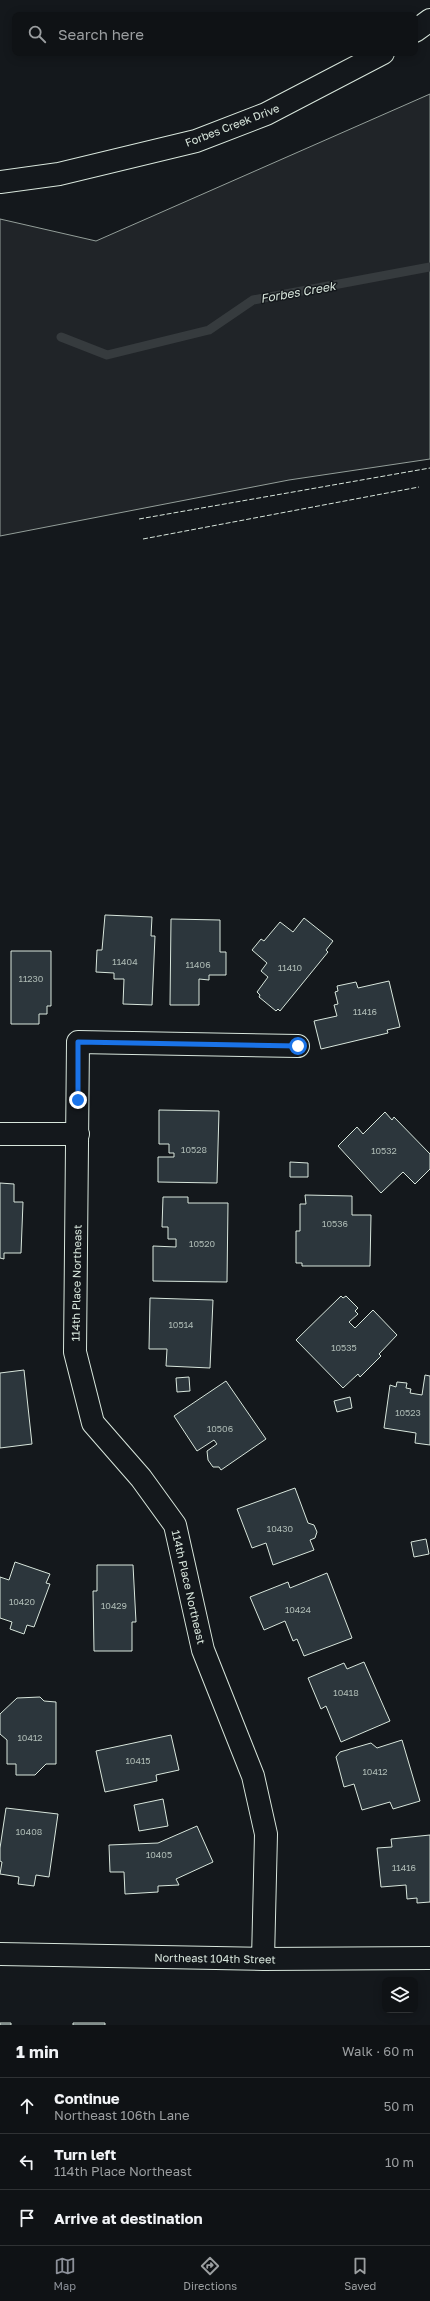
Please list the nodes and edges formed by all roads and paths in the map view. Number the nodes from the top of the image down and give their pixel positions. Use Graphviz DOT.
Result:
graph roads {
  1 [pos="430,20"];
  2 [pos="418,28"];
  3 [pos="377,56"];
  4 [pos="0,182"];
  5 [pos="298,1046"];
  6 [pos="0,1134"];
  7 [pos="78,1134"];
  8 [pos="0,1954"];
  9 [pos="430,1958"];
  10 [pos="263,1959"];
  1 -- 2 [label="street"];
  3 -- 4 [label="street, Forbes Creek Drive"];
  5 -- 7 [label="street, 114th Place Northeast"];
  6 -- 7 [label="street"];
  7 -- 10 [label="street, 114th Place Northeast"];
  8 -- 10 [label="street, Northeast 104th Street"];
  9 -- 10 [label="street, Northeast 104th Street"];
}
